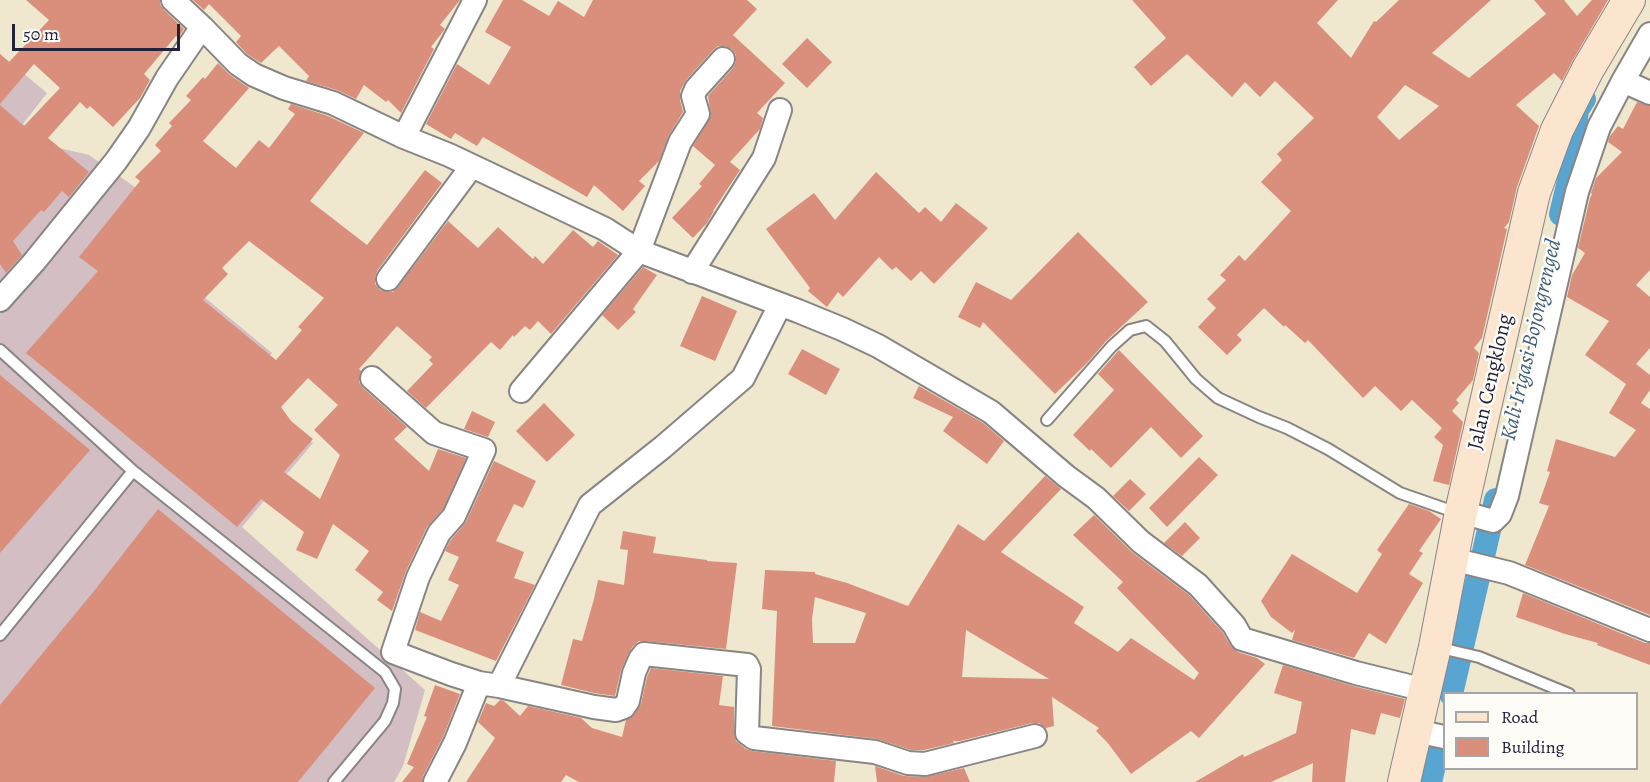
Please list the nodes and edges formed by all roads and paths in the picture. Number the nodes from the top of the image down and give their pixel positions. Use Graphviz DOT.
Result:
graph roads {
  1 [pos="173,0"];
  2 [pos="475,0"];
  3 [pos="1629,0"];
  4 [pos="202,27"];
  5 [pos="1650,34"];
  6 [pos="723,59"];
  7 [pos="1623,81"];
  8 [pos="1650,93"];
  9 [pos="780,110"];
  10 [pos="404,137"];
  11 [pos="472,166"];
  12 [pos="639,251"];
  13 [pos="692,272"];
  14 [pos="388,279"];
  15 [pos="0,300"];
  16 [pos="780,305"];
  17 [pos="0,350"];
  18 [pos="372,378"];
  19 [pos="521,391"];
  20 [pos="1047,420"];
  21 [pos="133,471"];
  22 [pos="1465,513"];
  23 [pos="1470,563"];
  24 [pos="1650,630"];
  25 [pos="0,635"];
  26 [pos="1438,647"];
  27 [pos="489,684"];
  28 [pos="1425,690"];
  29 [pos="1566,692"];
  30 [pos="1430,734"];
  31 [pos="1035,736"];
  32 [pos="926,773"];
  33 [pos="334,782"];
  34 [pos="435,782"];
  35 [pos="1404,782"];
  1 -- 4 [label="street"];
  2 -- 10 [label="street"];
  3 -- 22 [label="main road, Jalan Cengklong"];
  4 -- 10 [label="street"];
  4 -- 15 [label="street"];
  5 -- 7 [label="street"];
  6 -- 12 [label="street"];
  7 -- 8 [label="street"];
  7 -- 22 [label="street"];
  9 -- 13 [label="street"];
  10 -- 11 [label="street"];
  11 -- 12 [label="street"];
  11 -- 14 [label="street"];
  12 -- 13 [label="street"];
  12 -- 19 [label="street"];
  13 -- 16 [label="street"];
  16 -- 27 [label="street"];
  16 -- 28 [label="street"];
  17 -- 21 [label="lane"];
  18 -- 27 [label="street"];
  20 -- 22 [label="lane"];
  21 -- 25 [label="lane"];
  21 -- 33 [label="lane"];
  22 -- 23 [label="main road, Jalan Cengklong"];
  23 -- 24 [label="street"];
  23 -- 26 [label="main road, Jalan Cengklong"];
  26 -- 28 [label="main road, Jalan Cengklong"];
  26 -- 29 [label="lane"];
  27 -- 32 [label="street"];
  27 -- 34 [label="street"];
  28 -- 30 [label="main road, Jalan Cengklong"];
  30 -- 35 [label="main road, Jalan Cengklong"];
  31 -- 32 [label="street"];
}
